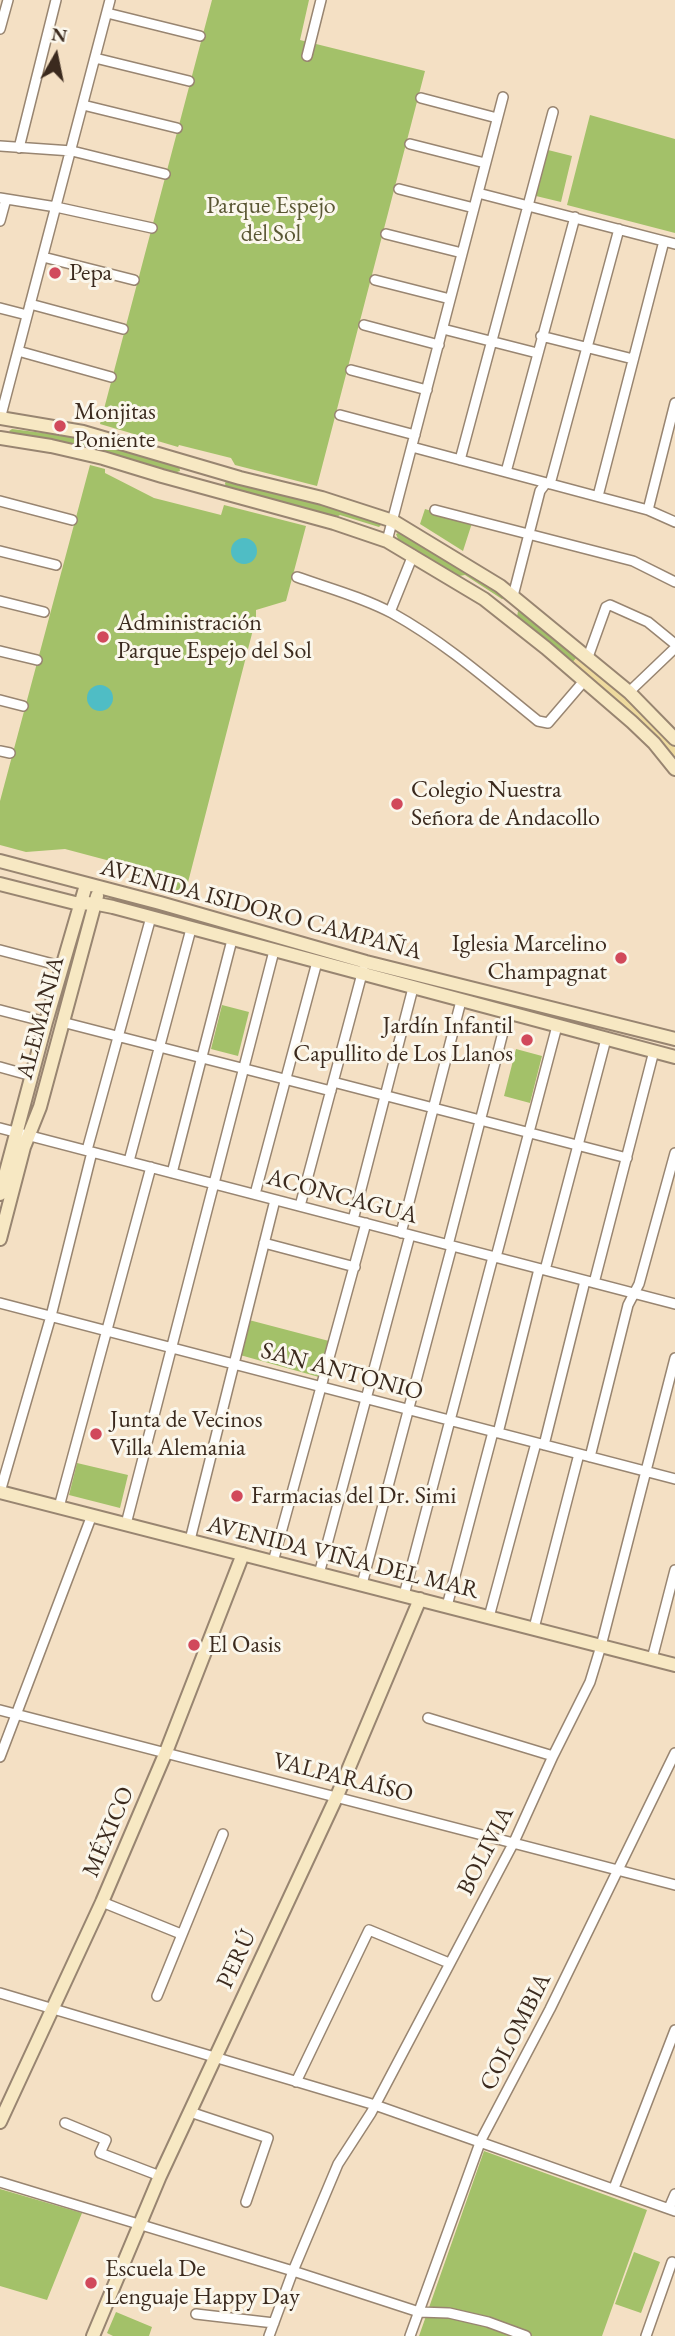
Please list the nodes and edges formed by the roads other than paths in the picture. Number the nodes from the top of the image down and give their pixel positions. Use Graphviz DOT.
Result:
graph roads {
  1 [pos="8,0"];
  2 [pos="56,0"];
  3 [pos="110,0"];
  4 [pos="321,0"];
  5 [pos="107,13"];
  6 [pos="0,29"];
  7 [pos="200,36"];
  8 [pos="307,56"];
  9 [pos="95,58"];
  10 [pos="189,81"];
  11 [pos="503,97"];
  12 [pos="421,98"];
  13 [pos="83,105"];
  14 [pos="553,112"];
  15 [pos="497,118"];
  16 [pos="177,128"];
  17 [pos="410,144"];
  18 [pos="0,146"];
  19 [pos="19,148"];
  20 [pos="72,151"];
  21 [pos="485,163"];
  22 [pos="165,174"];
  23 [pos="399,189"];
  24 [pos="478,194"];
  25 [pos="3,199"];
  26 [pos="529,205"];
  27 [pos="56,206"];
  28 [pos="474,208"];
  29 [pos="575,217"];
  30 [pos="0,221"];
  31 [pos="152,229"];
  32 [pos="619,229"];
  33 [pos="386,234"];
  34 [pos="664,241"];
  35 [pos="675,244"];
  36 [pos="462,253"];
  37 [pos="43,257"];
  38 [pos="374,279"];
  39 [pos="134,280"];
  40 [pos="450,299"];
  41 [pos="30,304"];
  42 [pos="0,308"];
  43 [pos="27,315"];
  44 [pos="363,325"];
  45 [pos="123,329"];
  46 [pos="443,329"];
  47 [pos="541,336"];
  48 [pos="492,341"];
  49 [pos="439,345"];
  50 [pos="587,348"];
  51 [pos="18,351"];
  52 [pos="537,354"];
  53 [pos="633,359"];
  54 [pos="351,370"];
  55 [pos="111,377"];
  56 [pos="427,390"];
  57 [pos="675,404"];
  58 [pos="340,415"];
  59 [pos="0,419"];
  60 [pos="415,435"];
  61 [pos="0,438"];
  62 [pos="412,447"];
  63 [pos="460,460"];
  64 [pos="200,466"];
  65 [pos="214,470"];
  66 [pos="506,472"];
  67 [pos="548,483"];
  68 [pos="195,485"];
  69 [pos="208,489"];
  70 [pos="598,496"];
  71 [pos="0,501"];
  72 [pos="435,509"];
  73 [pos="648,510"];
  74 [pos="72,520"];
  75 [pos="393,521"];
  76 [pos="675,522"];
  77 [pos="529,534"];
  78 [pos="387,541"];
  79 [pos="0,551"];
  80 [pos="413,555"];
  81 [pos="56,565"];
  82 [pos="297,577"];
  83 [pos="675,582"];
  84 [pos="513,596"];
  85 [pos="484,599"];
  86 [pos="0,601"];
  87 [pos="44,612"];
  88 [pos="390,612"];
  89 [pos="675,646"];
  90 [pos="0,651"];
  91 [pos="588,657"];
  92 [pos="37,660"];
  93 [pos="584,681"];
  94 [pos="629,692"];
  95 [pos="0,700"];
  96 [pos="23,706"];
  97 [pos="674,736"];
  98 [pos="675,769"];
  99 [pos="0,861"];
  100 [pos="0,884"];
  101 [pos="86,885"];
  102 [pos="101,889"];
  103 [pos="93,902"];
  104 [pos="79,904"];
  105 [pos="151,917"];
  106 [pos="191,929"];
  107 [pos="232,940"];
  108 [pos="0,950"];
  109 [pos="274,951"];
  110 [pos="317,962"];
  111 [pos="61,966"];
  112 [pos="364,968"];
  113 [pos="414,988"];
  114 [pos="461,1001"];
  115 [pos="0,1010"];
  116 [pos="508,1013"];
  117 [pos="46,1022"];
  118 [pos="62,1022"];
  119 [pos="556,1026"];
  120 [pos="119,1036"];
  121 [pos="606,1039"];
  122 [pos="675,1039"];
  123 [pos="160,1047"];
  124 [pos="654,1051"];
  125 [pos="675,1057"];
  126 [pos="200,1058"];
  127 [pos="0,1068"];
  128 [pos="243,1069"];
  129 [pos="32,1076"];
  130 [pos="286,1080"];
  131 [pos="332,1087"];
  132 [pos="386,1096"];
  133 [pos="433,1108"];
  134 [pos="480,1120"];
  135 [pos="0,1128"];
  136 [pos="529,1133"];
  137 [pos="23,1134"];
  138 [pos="578,1145"];
  139 [pos="90,1151"];
  140 [pos="675,1153"];
  141 [pos="627,1158"];
  142 [pos="129,1161"];
  143 [pos="151,1167"];
  144 [pos="172,1172"];
  145 [pos="214,1183"];
  146 [pos="0,1194"];
  147 [pos="256,1194"];
  148 [pos="275,1200"];
  149 [pos="300,1206"];
  150 [pos="353,1220"];
  151 [pos="366,1223"];
  152 [pos="405,1234"];
  153 [pos="0,1239"];
  154 [pos="264,1243"];
  155 [pos="450,1245"];
  156 [pos="495,1257"];
  157 [pos="355,1267"];
  158 [pos="542,1270"];
  159 [pos="590,1282"];
  160 [pos="634,1293"];
  161 [pos="0,1303"];
  162 [pos="675,1304"];
  163 [pos="51,1317"];
  164 [pos="107,1331"];
  165 [pos="171,1348"];
  166 [pos="675,1358"];
  167 [pos="234,1364"];
  168 [pos="322,1387"];
  169 [pos="366,1398"];
  170 [pos="664,1401"];
  171 [pos="675,1404"];
  172 [pos="407,1409"];
  173 [pos="451,1421"];
  174 [pos="496,1432"];
  175 [pos="540,1444"];
  176 [pos="579,1454"];
  177 [pos="590,1457"];
  178 [pos="646,1472"];
  179 [pos="675,1479"];
  180 [pos="0,1492"];
  181 [pos="59,1507"];
  182 [pos="92,1515"];
  183 [pos="126,1524"];
  184 [pos="191,1540"];
  185 [pos="243,1554"];
  186 [pos="273,1562"];
  187 [pos="675,1570"];
  188 [pos="319,1574"];
  189 [pos="362,1584"];
  190 [pos="404,1595"];
  191 [pos="420,1599"];
  192 [pos="447,1606"];
  193 [pos="489,1617"];
  194 [pos="534,1628"];
  195 [pos="601,1646"];
  196 [pos="652,1659"];
  197 [pos="675,1665"];
  198 [pos="0,1710"];
  199 [pos="17,1714"];
  200 [pos="428,1718"];
  201 [pos="166,1752"];
  202 [pos="675,1753"];
  203 [pos="553,1756"];
  204 [pos="0,1757"];
  205 [pos="337,1796"];
  206 [pos="223,1834"];
  207 [pos="514,1842"];
  208 [pos="619,1869"];
  209 [pos="675,1885"];
  210 [pos="102,1902"];
  211 [pos="181,1934"];
  212 [pos="449,1963"];
  213 [pos="0,1993"];
  214 [pos="157,1996"];
  215 [pos="51,2009"];
  216 [pos="675,2030"];
  217 [pos="214,2057"];
  218 [pos="296,2082"];
  219 [pos="375,2105"];
  220 [pos="190,2112"];
  221 [pos="0,2122"];
  222 [pos="65,2123"];
  223 [pos="481,2140"];
  224 [pos="160,2176"];
  225 [pos="0,2182"];
  226 [pos="614,2188"];
  227 [pos="675,2194"];
  228 [pos="246,2202"];
  229 [pos="672,2209"];
  230 [pos="140,2226"];
  231 [pos="672,2262"];
  232 [pos="293,2271"];
  233 [pos="418,2312"];
  234 [pos="196,2314"];
  235 [pos="274,2323"];
  236 [pos="93,2336"];
  237 [pos="269,2336"];
  238 [pos="410,2336"];
  239 [pos="526,2336"];
  240 [pos="646,2336"];
  1 -- 6 [label="street"];
  2 -- 19 [label="street"];
  3 -- 5 [label="street"];
  4 -- 8 [label="street"];
  5 -- 7 [label="street"];
  5 -- 9 [label="street"];
  9 -- 10 [label="street"];
  9 -- 13 [label="street"];
  11 -- 15 [label="street"];
  12 -- 15 [label="street"];
  13 -- 16 [label="street"];
  13 -- 20 [label="street"];
  14 -- 26 [label="street"];
  15 -- 21 [label="street"];
  17 -- 21 [label="street"];
  18 -- 19 [label="street"];
  19 -- 20 [label="street"];
  20 -- 22 [label="street"];
  20 -- 27 [label="street"];
  21 -- 24 [label="street"];
  23 -- 28 [label="street"];
  24 -- 26 [label="street"];
  24 -- 28 [label="street"];
  25 -- 27 [label="street"];
  25 -- 30 [label="street"];
  26 -- 29 [label="street"];
  26 -- 48 [label="street"];
  27 -- 31 [label="street"];
  27 -- 37 [label="street"];
  28 -- 36 [label="street"];
  29 -- 32 [label="street"];
  29 -- 47 [label="street"];
  32 -- 34 [label="street"];
  32 -- 50 [label="street"];
  33 -- 36 [label="street"];
  34 -- 35 [label="street"];
  34 -- 53 [label="street"];
  36 -- 40 [label="street"];
  37 -- 39 [label="street"];
  37 -- 41 [label="street"];
  38 -- 40 [label="street"];
  40 -- 46 [label="street"];
  41 -- 43 [label="street"];
  41 -- 45 [label="street"];
  42 -- 43 [label="street"];
  43 -- 51 [label="street"];
  44 -- 49 [label="street"];
  46 -- 48 [label="street"];
  46 -- 49 [label="street"];
  47 -- 50 [label="street"];
  47 -- 52 [label="street"];
  48 -- 52 [label="street"];
  48 -- 63 [label="street"];
  49 -- 56 [label="street"];
  50 -- 53 [label="street"];
  50 -- 67 [label="street"];
  51 -- 55 [label="street"];
  51 -- 59 [label="street"];
  52 -- 66 [label="street"];
  53 -- 70 [label="street"];
  54 -- 56 [label="street"];
  56 -- 60 [label="street"];
  57 -- 73 [label="street"];
  58 -- 60 [label="street"];
  59 -- 64 [label="street"];
  60 -- 62 [label="street"];
  61 -- 68 [label="street"];
  62 -- 63 [label="street"];
  62 -- 75 [label="street"];
  63 -- 66 [label="street"];
  64 -- 65 [label="street"];
  64 -- 68 [label="street"];
  65 -- 69 [label="street"];
  65 -- 75 [label="street"];
  66 -- 67 [label="street"];
  67 -- 70 [label="street"];
  67 -- 77 [label="street"];
  68 -- 69 [label="street"];
  69 -- 78 [label="street"];
  70 -- 73 [label="street"];
  71 -- 74 [label="street"];
  72 -- 77 [label="street"];
  73 -- 76 [label="street"];
  75 -- 78 [label="street"];
  75 -- 84 [label="street"];
  77 -- 83 [label="street"];
  77 -- 84 [label="street"];
  78 -- 80 [label="street"];
  79 -- 81 [label="street"];
  80 -- 85 [label="street"];
  80 -- 88 [label="street"];
  82 -- 88 [label="street"];
  84 -- 85 [label="street"];
  84 -- 91 [label="street"];
  85 -- 93 [label="street"];
  86 -- 87 [label="street"];
  88 -- 93 [label="street"];
  89 -- 91 [label="street"];
  89 -- 94 [label="street"];
  90 -- 92 [label="street"];
  91 -- 94 [label="street"];
  93 -- 98 [label="street"];
  94 -- 97 [label="street"];
  95 -- 96 [label="street"];
  99 -- 101 [label="street, AVENIDA ISIDORO CAMPAÑA"];
  100 -- 104 [label="street, AVENIDA ISIDORO CAMPAÑA"];
  101 -- 102 [label="street, AVENIDA ISIDORO CAMPAÑA"];
  101 -- 104 [label="street, ALEMANIA"];
  102 -- 103 [label="street, ALEMANIA"];
  102 -- 112 [label="street, AVENIDA ISIDORO CAMPAÑA"];
  103 -- 104 [label="street, AVENIDA ISIDORO CAMPAÑA"];
  103 -- 105 [label="street, AVENIDA ISIDORO CAMPAÑA"];
  103 -- 118 [label="street, ALEMANIA"];
  104 -- 111 [label="street, ALEMANIA"];
  105 -- 106 [label="street, AVENIDA ISIDORO CAMPAÑA"];
  105 -- 120 [label="street"];
  106 -- 107 [label="street, AVENIDA ISIDORO CAMPAÑA"];
  106 -- 123 [label="street"];
  107 -- 109 [label="street, AVENIDA ISIDORO CAMPAÑA"];
  107 -- 126 [label="street"];
  108 -- 111 [label="street"];
  109 -- 110 [label="street, AVENIDA ISIDORO CAMPAÑA"];
  109 -- 128 [label="street"];
  110 -- 112 [label="street, AVENIDA ISIDORO CAMPAÑA"];
  110 -- 130 [label="street"];
  111 -- 117 [label="street, ALEMANIA"];
  112 -- 113 [label="street, AVENIDA ISIDORO CAMPAÑA"];
  112 -- 122 [label="street, AVENIDA ISIDORO CAMPAÑA"];
  112 -- 131 [label="street"];
  113 -- 114 [label="street, AVENIDA ISIDORO CAMPAÑA"];
  113 -- 132 [label="street"];
  114 -- 116 [label="street, AVENIDA ISIDORO CAMPAÑA"];
  114 -- 133 [label="street"];
  115 -- 117 [label="street"];
  116 -- 119 [label="street, AVENIDA ISIDORO CAMPAÑA"];
  116 -- 134 [label="street"];
  117 -- 129 [label="street, ALEMANIA"];
  118 -- 120 [label="street"];
  118 -- 137 [label="street, ALEMANIA"];
  119 -- 121 [label="street, AVENIDA ISIDORO CAMPAÑA"];
  119 -- 136 [label="street"];
  120 -- 123 [label="street"];
  120 -- 139 [label="street"];
  121 -- 124 [label="street, AVENIDA ISIDORO CAMPAÑA"];
  121 -- 138 [label="street"];
  123 -- 126 [label="street"];
  123 -- 142 [label="street"];
  124 -- 125 [label="street, AVENIDA ISIDORO CAMPAÑA"];
  124 -- 141 [label="street"];
  126 -- 128 [label="street"];
  126 -- 144 [label="street"];
  127 -- 129 [label="street"];
  128 -- 130 [label="street"];
  128 -- 145 [label="street"];
  129 -- 137 [label="street, ALEMANIA"];
  130 -- 131 [label="street"];
  130 -- 147 [label="street"];
  131 -- 132 [label="street"];
  131 -- 149 [label="street"];
  132 -- 133 [label="street"];
  132 -- 150 [label="street"];
  133 -- 134 [label="street"];
  133 -- 152 [label="street"];
  134 -- 136 [label="street"];
  134 -- 155 [label="street"];
  135 -- 137 [label="street, ACONCAGUA"];
  136 -- 138 [label="street"];
  136 -- 156 [label="street"];
  137 -- 139 [label="street, ACONCAGUA"];
  137 -- 146 [label="street, ALEMANIA"];
  137 -- 153 [label="street, ALEMANIA"];
  138 -- 141 [label="street"];
  138 -- 158 [label="street"];
  139 -- 142 [label="street, ACONCAGUA"];
  139 -- 163 [label="street"];
  140 -- 160 [label="street"];
  141 -- 159 [label="street"];
  142 -- 143 [label="street, ACONCAGUA"];
  143 -- 144 [label="street, ACONCAGUA"];
  143 -- 164 [label="street"];
  144 -- 145 [label="street, ACONCAGUA"];
  145 -- 147 [label="street, ACONCAGUA"];
  145 -- 165 [label="street"];
  147 -- 148 [label="street, ACONCAGUA"];
  148 -- 149 [label="street, ACONCAGUA"];
  148 -- 154 [label="street"];
  149 -- 150 [label="street, ACONCAGUA"];
  150 -- 151 [label="street, ACONCAGUA"];
  151 -- 152 [label="street, ACONCAGUA"];
  151 -- 157 [label="street"];
  152 -- 155 [label="street, ACONCAGUA"];
  152 -- 169 [label="street"];
  154 -- 157 [label="street"];
  154 -- 167 [label="street"];
  155 -- 156 [label="street, ACONCAGUA"];
  155 -- 172 [label="street"];
  156 -- 158 [label="street, ACONCAGUA"];
  156 -- 173 [label="street"];
  157 -- 168 [label="street"];
  158 -- 159 [label="street, ACONCAGUA"];
  158 -- 174 [label="street"];
  159 -- 160 [label="street, ACONCAGUA"];
  159 -- 175 [label="street"];
  160 -- 162 [label="street, ACONCAGUA"];
  160 -- 177 [label="street"];
  161 -- 163 [label="street, SAN ANTONIO"];
  163 -- 164 [label="street, SAN ANTONIO"];
  163 -- 180 [label="street"];
  164 -- 165 [label="street, SAN ANTONIO"];
  164 -- 181 [label="street"];
  165 -- 167 [label="street, SAN ANTONIO"];
  165 -- 183 [label="street"];
  166 -- 170 [label="street, BOLIVIA"];
  167 -- 168 [label="street, SAN ANTONIO"];
  167 -- 184 [label="street"];
  168 -- 169 [label="street, SAN ANTONIO"];
  168 -- 186 [label="street"];
  169 -- 172 [label="street, SAN ANTONIO"];
  169 -- 188 [label="street"];
  170 -- 171 [label="street"];
  170 -- 178 [label="street, BOLIVIA"];
  172 -- 173 [label="street, SAN ANTONIO"];
  172 -- 189 [label="street"];
  173 -- 174 [label="street, SAN ANTONIO"];
  173 -- 190 [label="street"];
  174 -- 175 [label="street, SAN ANTONIO"];
  174 -- 192 [label="street"];
  175 -- 176 [label="street, SAN ANTONIO"];
  175 -- 193 [label="street"];
  176 -- 177 [label="street, SAN ANTONIO"];
  176 -- 194 [label="street"];
  177 -- 178 [label="street, SAN ANTONIO"];
  178 -- 179 [label="street, SAN ANTONIO"];
  178 -- 195 [label="street, BOLIVIA"];
  180 -- 181 [label="street, AVENIDA VIÑA DEL MAR"];
  181 -- 182 [label="street, AVENIDA VIÑA DEL MAR"];
  182 -- 183 [label="street, AVENIDA VIÑA DEL MAR"];
  182 -- 199 [label="street"];
  183 -- 184 [label="street, AVENIDA VIÑA DEL MAR"];
  184 -- 185 [label="street, AVENIDA VIÑA DEL MAR"];
  185 -- 186 [label="street, AVENIDA VIÑA DEL MAR"];
  185 -- 201 [label="street, MÉXICO"];
  186 -- 188 [label="street, AVENIDA VIÑA DEL MAR"];
  187 -- 196 [label="street"];
  188 -- 189 [label="street, AVENIDA VIÑA DEL MAR"];
  189 -- 190 [label="street, AVENIDA VIÑA DEL MAR"];
  190 -- 191 [label="street, AVENIDA VIÑA DEL MAR"];
  191 -- 192 [label="street, AVENIDA VIÑA DEL MAR"];
  191 -- 205 [label="street, PERÚ"];
  192 -- 193 [label="street, AVENIDA VIÑA DEL MAR"];
  193 -- 194 [label="street, AVENIDA VIÑA DEL MAR"];
  194 -- 195 [label="street, AVENIDA VIÑA DEL MAR"];
  195 -- 196 [label="street, AVENIDA VIÑA DEL MAR"];
  195 -- 203 [label="street, BOLIVIA"];
  196 -- 197 [label="street, AVENIDA VIÑA DEL MAR"];
  198 -- 199 [label="street, VALPARAÍSO"];
  199 -- 201 [label="street, VALPARAÍSO"];
  199 -- 204 [label="street"];
  200 -- 203 [label="street"];
  201 -- 205 [label="street, VALPARAÍSO"];
  201 -- 210 [label="street, MÉXICO"];
  202 -- 208 [label="street, COLOMBIA"];
  203 -- 207 [label="street, BOLIVIA"];
  205 -- 207 [label="street, VALPARAÍSO"];
  205 -- 217 [label="street, PERÚ"];
  206 -- 211 [label="street"];
  207 -- 208 [label="street, VALPARAÍSO"];
  207 -- 212 [label="street, BOLIVIA"];
  208 -- 209 [label="street, VALPARAÍSO"];
  208 -- 223 [label="street, COLOMBIA"];
  210 -- 211 [label="street"];
  210 -- 215 [label="street, MÉXICO"];
  211 -- 214 [label="street"];
  212 -- 218 [label="street"];
  212 -- 219 [label="street, BOLIVIA"];
  213 -- 215 [label="street"];
  215 -- 217 [label="street"];
  215 -- 221 [label="street, MÉXICO"];
  216 -- 226 [label="street"];
  217 -- 218 [label="street"];
  217 -- 220 [label="street, PERÚ"];
  218 -- 219 [label="street"];
  219 -- 223 [label="street"];
  219 -- 232 [label="street, BOLIVIA"];
  220 -- 224 [label="street, PERÚ"];
  220 -- 228 [label="street"];
  222 -- 224 [label="street"];
  223 -- 226 [label="street"];
  223 -- 233 [label="street, COLOMBIA"];
  224 -- 230 [label="street, PERÚ"];
  225 -- 230 [label="street"];
  226 -- 229 [label="street"];
  227 -- 229 [label="street"];
  230 -- 232 [label="street"];
  230 -- 236 [label="street, PERÚ"];
  231 -- 240 [label="street"];
  232 -- 233 [label="street"];
  232 -- 235 [label="street, BOLIVIA"];
  233 -- 238 [label="street, COLOMBIA"];
  233 -- 239 [label="street"];
  234 -- 235 [label="street"];
  235 -- 237 [label="street, BOLIVIA"];
}
